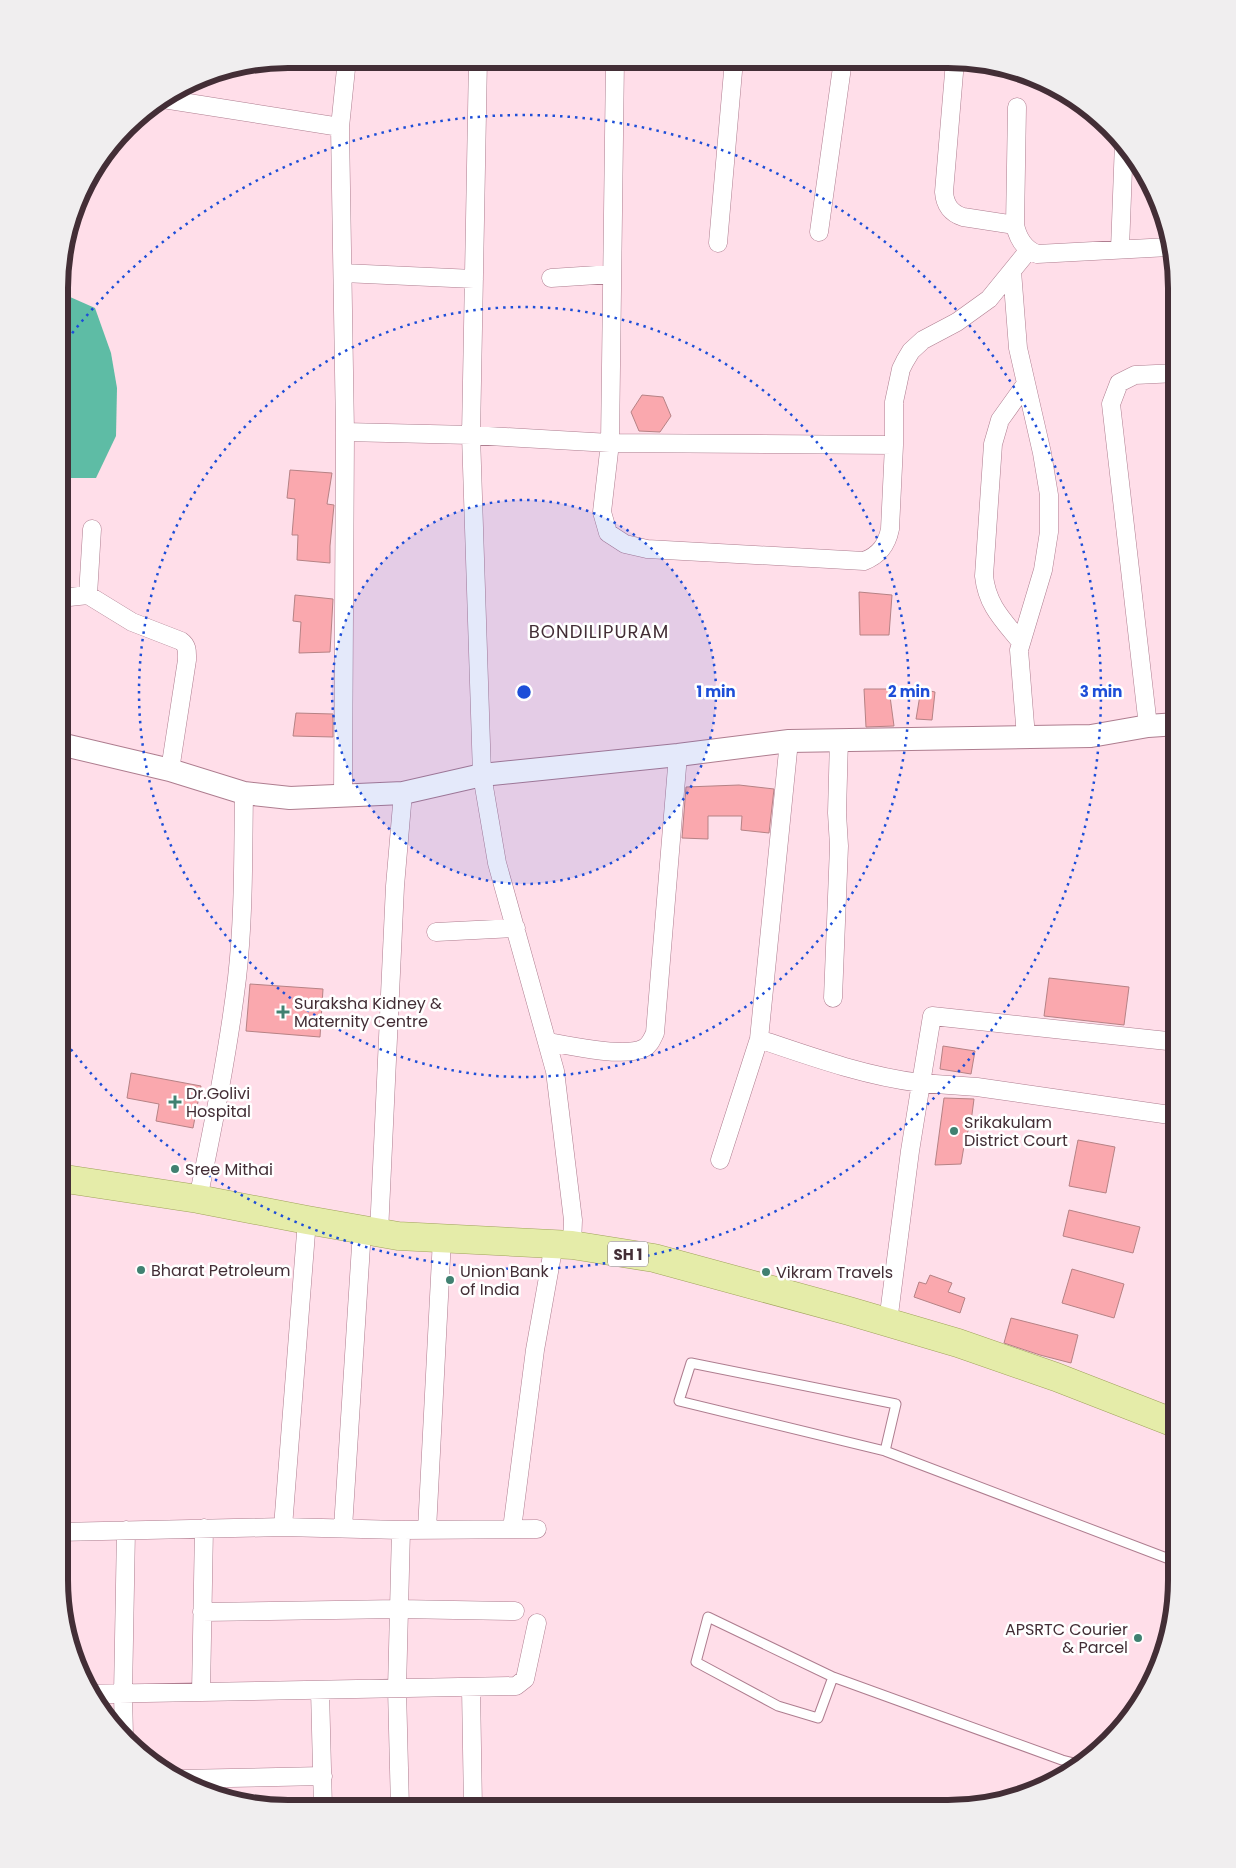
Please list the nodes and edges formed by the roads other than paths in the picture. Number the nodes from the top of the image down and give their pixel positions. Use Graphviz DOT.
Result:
graph roads {
  1 [pos="346,68"];
  2 [pos="478,68"];
  3 [pos="615,68"];
  4 [pos="733,68"];
  5 [pos="842,68"];
  6 [pos="954,68"];
  7 [pos="173,100"];
  8 [pos="1017,107"];
  9 [pos="340,127"];
  10 [pos="1124,155"];
  11 [pos="1015,226"];
  12 [pos="819,232"];
  13 [pos="718,243"];
  14 [pos="1164,247"];
  15 [pos="1120,249"];
  16 [pos="1028,251"];
  17 [pos="1012,271"];
  18 [pos="343,273"];
  19 [pos="612,274"];
  20 [pos="552,278"];
  21 [pos="474,279"];
  22 [pos="1168,373"];
  23 [pos="1025,385"];
  24 [pos="345,432"];
  25 [pos="471,435"];
  26 [pos="610,444"];
  27 [pos="894,445"];
  28 [pos="92,529"];
  29 [pos="88,595"];
  30 [pos="68,597"];
  31 [pos="1020,641"];
  32 [pos="1168,725"];
  33 [pos="1148,726"];
  34 [pos="1026,737"];
  35 [pos="839,739"];
  36 [pos="789,741"];
  37 [pos="68,746"];
  38 [pos="678,756"];
  39 [pos="170,770"];
  40 [pos="482,775"];
  41 [pos="244,792"];
  42 [pos="403,793"];
  43 [pos="343,797"];
  44 [pos="516,928"];
  45 [pos="436,932"];
  46 [pos="834,998"];
  47 [pos="758,1039"];
  48 [pos="1168,1041"];
  49 [pos="548,1042"];
  50 [pos="921,1083"];
  51 [pos="1168,1115"];
  52 [pos="720,1160"];
  53 [pos="68,1179"];
  54 [pos="198,1199"];
  55 [pos="306,1220"];
  56 [pos="371,1231"];
  57 [pos="442,1239"];
  58 [pos="563,1245"];
  59 [pos="888,1322"];
  60 [pos="1168,1421"];
  61 [pos="885,1451"];
  62 [pos="282,1527"];
  63 [pos="204,1528"];
  64 [pos="343,1528"];
  65 [pos="512,1529"];
  66 [pos="537,1529"];
  67 [pos="126,1530"];
  68 [pos="401,1530"];
  69 [pos="427,1530"];
  70 [pos="68,1532"];
  71 [pos="1168,1559"];
  72 [pos="399,1609"];
  73 [pos="515,1611"];
  74 [pos="202,1612"];
  75 [pos="537,1623"];
  76 [pos="832,1678"];
  77 [pos="471,1688"];
  78 [pos="397,1689"];
  79 [pos="320,1690"];
  80 [pos="201,1692"];
  81 [pos="99,1694"];
  82 [pos="123,1694"];
  83 [pos="124,1727"];
  84 [pos="1072,1762"];
  85 [pos="323,1776"];
  86 [pos="192,1779"];
  87 [pos="323,1800"];
  88 [pos="400,1800"];
  89 [pos="473,1800"];
  1 -- 9 [label="street"];
  2 -- 21 [label="street"];
  3 -- 19 [label="street"];
  4 -- 13 [label="street"];
  5 -- 12 [label="street"];
  6 -- 11 [label="street"];
  7 -- 9 [label="street"];
  8 -- 11 [label="street"];
  9 -- 18 [label="street"];
  10 -- 15 [label="street"];
  11 -- 16 [label="street"];
  14 -- 15 [label="street"];
  15 -- 16 [label="street"];
  16 -- 17 [label="street"];
  17 -- 23 [label="street"];
  17 -- 27 [label="street"];
  18 -- 21 [label="street"];
  18 -- 24 [label="street"];
  19 -- 20 [label="street"];
  19 -- 26 [label="street"];
  21 -- 25 [label="street"];
  22 -- 33 [label="street"];
  23 -- 31 [label="street"];
  23 -- 31 [label="street"];
  24 -- 25 [label="street"];
  24 -- 43 [label="street"];
  25 -- 26 [label="street"];
  25 -- 40 [label="street"];
  26 -- 27 [label="street"];
  26 -- 27 [label="street"];
  28 -- 29 [label="street"];
  29 -- 30 [label="street"];
  29 -- 39 [label="street"];
  31 -- 34 [label="street"];
  32 -- 33 [label="street"];
  33 -- 34 [label="street"];
  34 -- 35 [label="street"];
  35 -- 36 [label="street"];
  35 -- 46 [label="street"];
  36 -- 38 [label="street"];
  36 -- 47 [label="street"];
  37 -- 39 [label="street"];
  38 -- 40 [label="street"];
  38 -- 49 [label="street"];
  39 -- 41 [label="street"];
  40 -- 42 [label="street"];
  40 -- 44 [label="street"];
  41 -- 43 [label="street"];
  41 -- 54 [label="street"];
  42 -- 43 [label="street"];
  42 -- 56 [label="street"];
  44 -- 45 [label="street"];
  44 -- 49 [label="street"];
  47 -- 50 [label="street"];
  47 -- 52 [label="street"];
  48 -- 50 [label="street"];
  49 -- 58 [label="street"];
  50 -- 51 [label="street"];
  50 -- 59 [label="street"];
  53 -- 54 [label="main road, SH 1"];
  54 -- 55 [label="main road, SH 1"];
  55 -- 56 [label="main road, SH 1"];
  55 -- 62 [label="street"];
  56 -- 57 [label="main road, SH 1"];
  56 -- 64 [label="street"];
  57 -- 58 [label="main road, SH 1"];
  57 -- 69 [label="street"];
  58 -- 59 [label="main road, SH 1"];
  58 -- 65 [label="street"];
  59 -- 60 [label="main road, SH 1"];
  61 -- 61 [label="lane"];
  61 -- 71 [label="lane"];
  62 -- 63 [label="street"];
  62 -- 64 [label="street"];
  63 -- 67 [label="street"];
  63 -- 74 [label="street"];
  64 -- 68 [label="street"];
  65 -- 66 [label="street"];
  65 -- 69 [label="street"];
  67 -- 70 [label="street"];
  67 -- 82 [label="street"];
  68 -- 69 [label="street"];
  68 -- 72 [label="street"];
  72 -- 73 [label="street"];
  72 -- 74 [label="street"];
  72 -- 78 [label="street"];
  74 -- 80 [label="street"];
  75 -- 77 [label="street"];
  76 -- 76 [label="lane"];
  76 -- 84 [label="lane"];
  77 -- 78 [label="street"];
  77 -- 89 [label="street"];
  78 -- 79 [label="street"];
  78 -- 88 [label="street"];
  79 -- 80 [label="street"];
  79 -- 85 [label="street"];
  80 -- 82 [label="street"];
  81 -- 82 [label="street"];
  82 -- 83 [label="street"];
  85 -- 86 [label="street"];
  85 -- 87 [label="street"];
}
